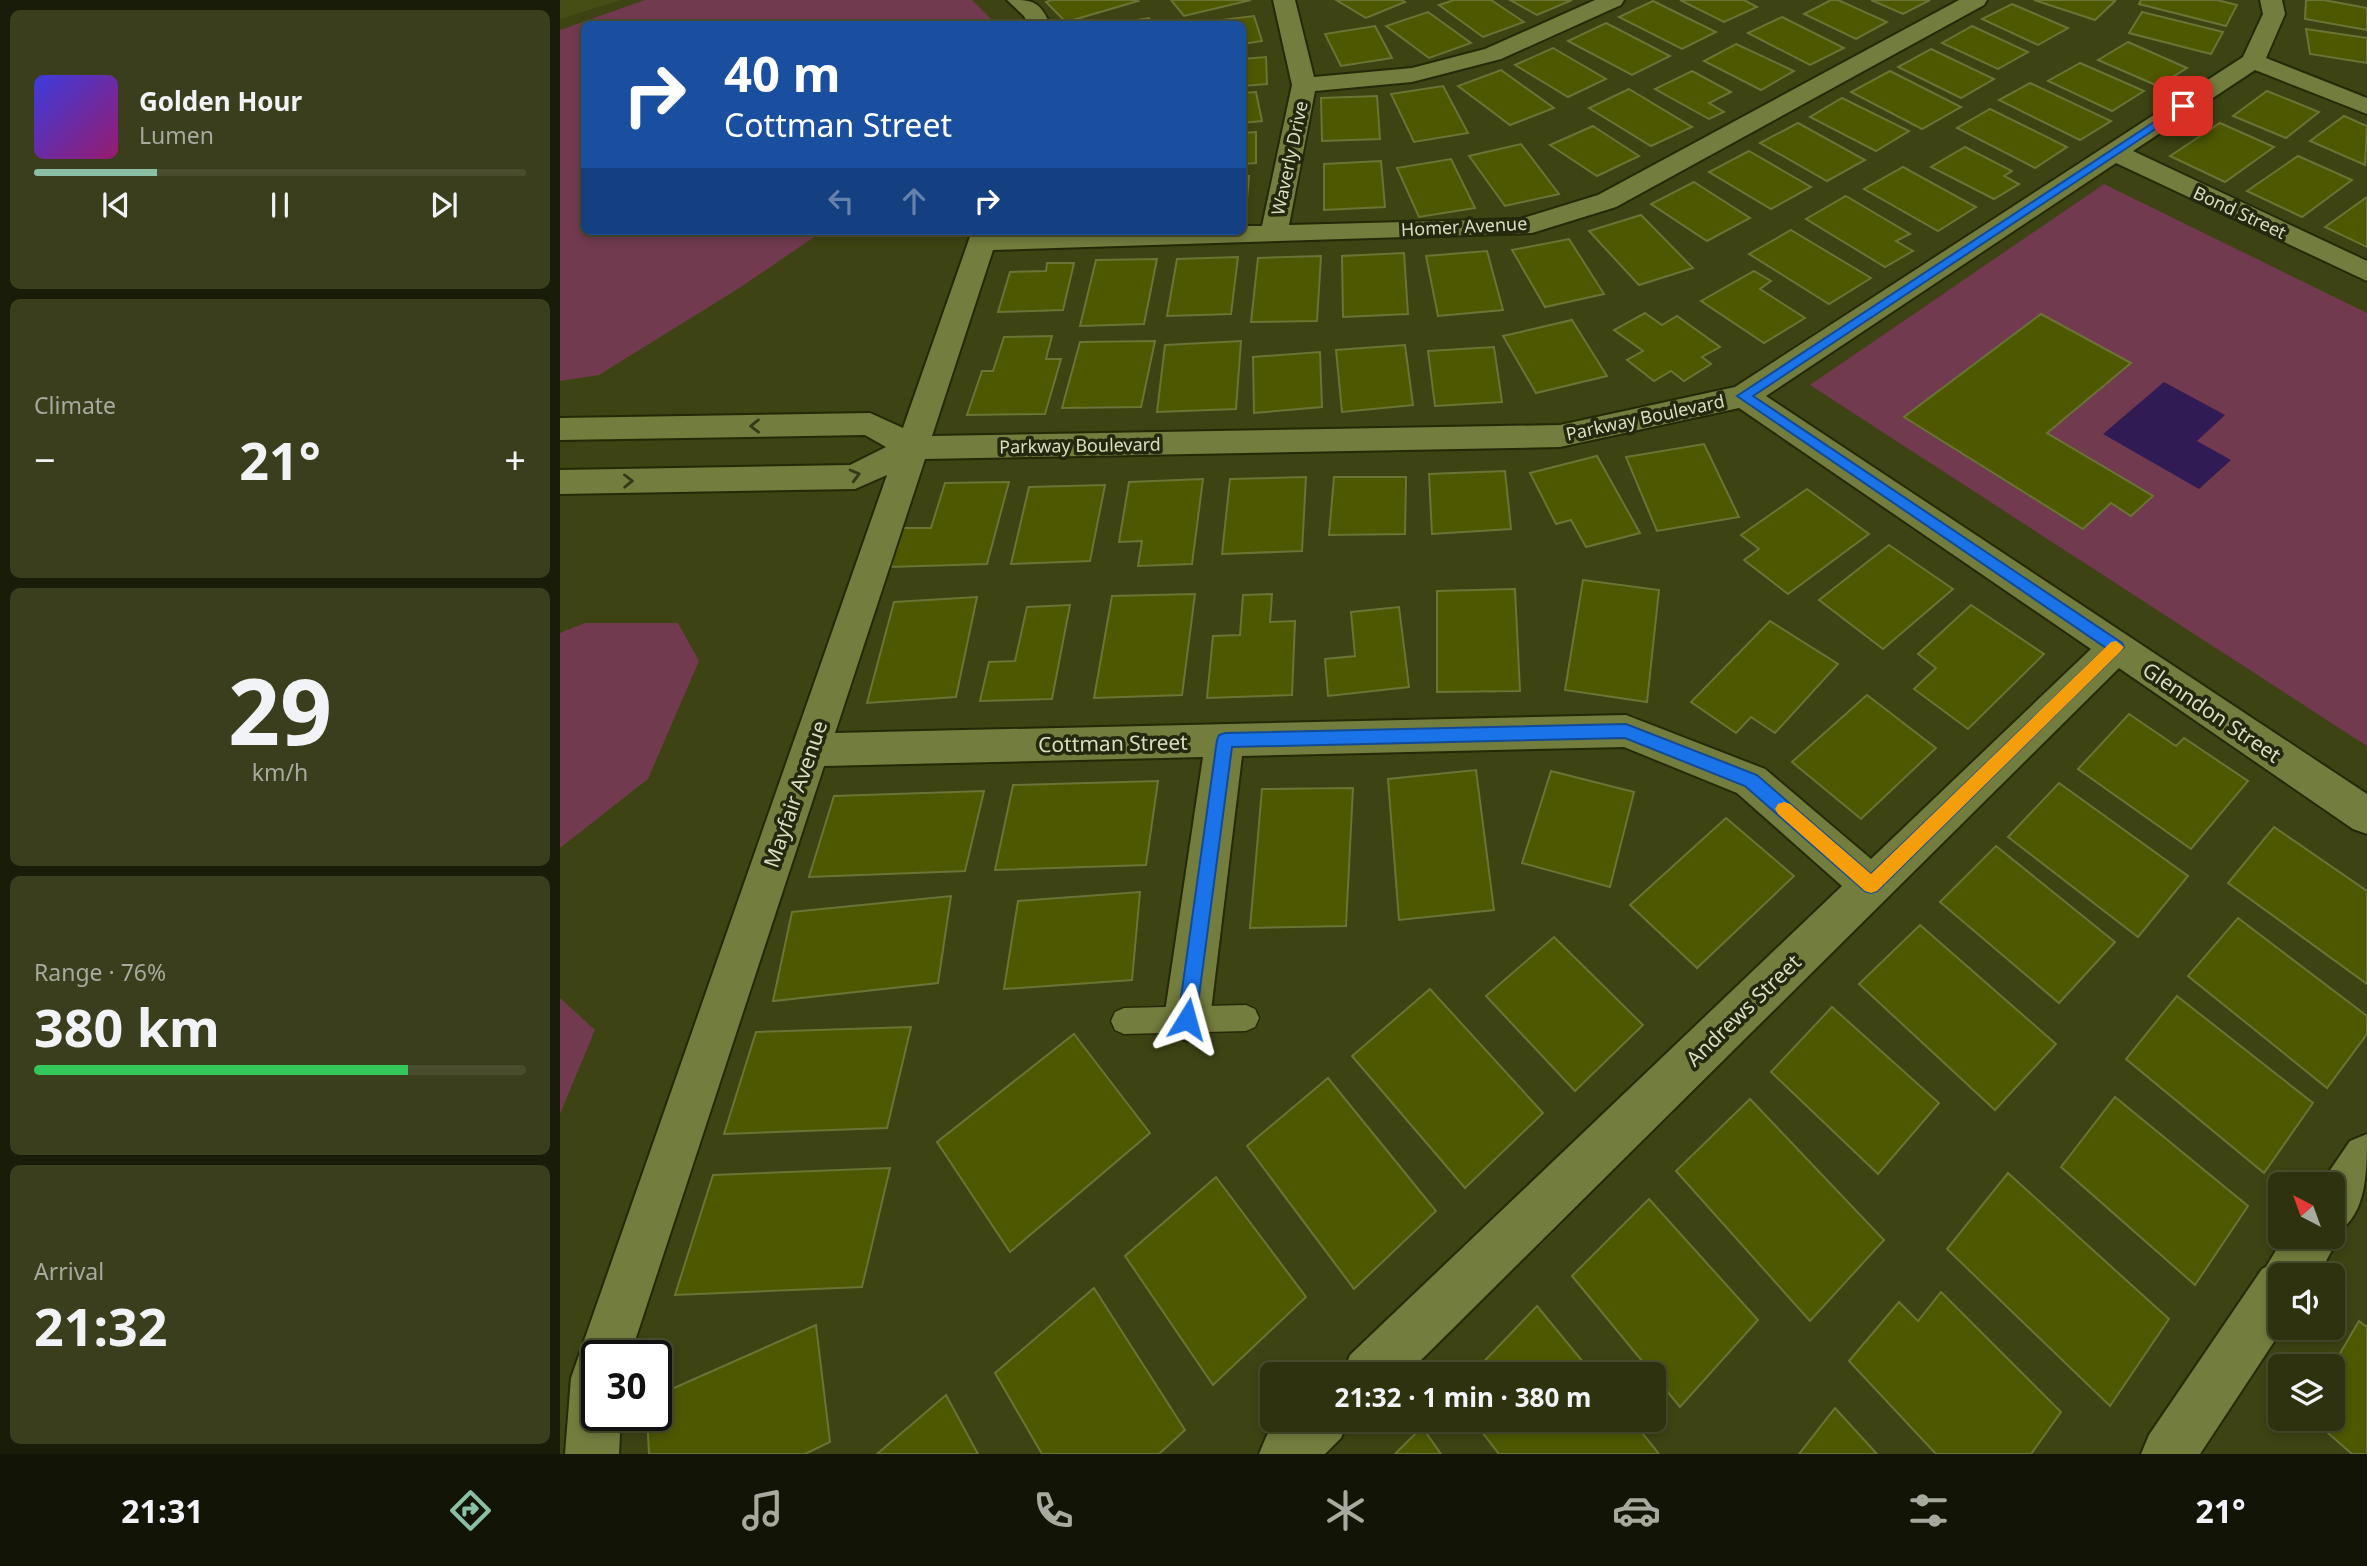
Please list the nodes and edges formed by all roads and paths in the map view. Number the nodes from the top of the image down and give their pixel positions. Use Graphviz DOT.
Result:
graph roads {
  1 [pos="1018,0"];
  2 [pos="1284,0"];
  3 [pos="1613,0"];
  4 [pos="1976,0"];
  5 [pos="2270,0"];
  6 [pos="1038,21"];
  7 [pos="2253,61"];
  8 [pos="1304,85"];
  9 [pos="2367,107"];
  10 [pos="2114,152"];
  11 [pos="1246,234"];
  12 [pos="1274,234"];
  13 [pos="1177,235"];
  14 [pos="984,237"];
  15 [pos="2367,272"];
  16 [pos="1744,396"];
  17 [pos="560,429"];
  18 [pos="912,448"];
  19 [pos="560,482"];
  20 [pos="2117,647"];
  21 [pos="1225,740"];
  22 [pos="810,750"];
  23 [pos="2367,816"];
  24 [pos="1871,885"];
  25 [pos="1245,1018"];
  26 [pos="1187,1019"];
  27 [pos="1124,1021"];
  28 [pos="2367,1158"];
  29 [pos="2345,1191"];
  30 [pos="2268,1305"];
  31 [pos="609,1340"];
  32 [pos="1381,1362"];
  33 [pos="594,1431"];
  34 [pos="1309,1432"];
  35 [pos="592,1454"];
  36 [pos="1286,1454"];
  37 [pos="2168,1454"];
  1 -- 6 [label="street"];
  2 -- 8 [label="street, Waverly Drive"];
  3 -- 8 [label="street"];
  4 -- 12 [label="street, Homer Avenue"];
  5 -- 7 [label="street"];
  7 -- 9 [label="street"];
  7 -- 10 [label="street, Parkway Boulevard"];
  8 -- 12 [label="street, Waverly Drive"];
  10 -- 15 [label="street, Bond Street"];
  10 -- 16 [label="street, Parkway Boulevard"];
  11 -- 12 [label="street, Homer Avenue"];
  13 -- 14 [label="street, Homer Avenue"];
  14 -- 18 [label="street, Mayfair Avenue"];
  16 -- 18 [label="street, Parkway Boulevard"];
  16 -- 20 [label="street, Glenndon Street"];
  18 -- 17 [label="street, one-way"];
  19 -- 18 [label="street, Parkway Boulevard, one-way"];
  18 -- 22 [label="street, Mayfair Avenue"];
  20 -- 23 [label="street, Glenndon Street"];
  20 -- 24 [label="street, Andrews Street"];
  21 -- 22 [label="street, Cottman Street"];
  21 -- 24 [label="street, Cottman Street"];
  21 -- 26 [label="street"];
  22 -- 31 [label="street, Mayfair Avenue"];
  24 -- 32 [label="street, Andrews Street"];
  25 -- 26 [label="lane"];
  26 -- 27 [label="lane"];
  28 -- 29 [label="street"];
  30 -- 37 [label="street"];
  33 -- 35 [label="street"];
  34 -- 36 [label="street"];
}
